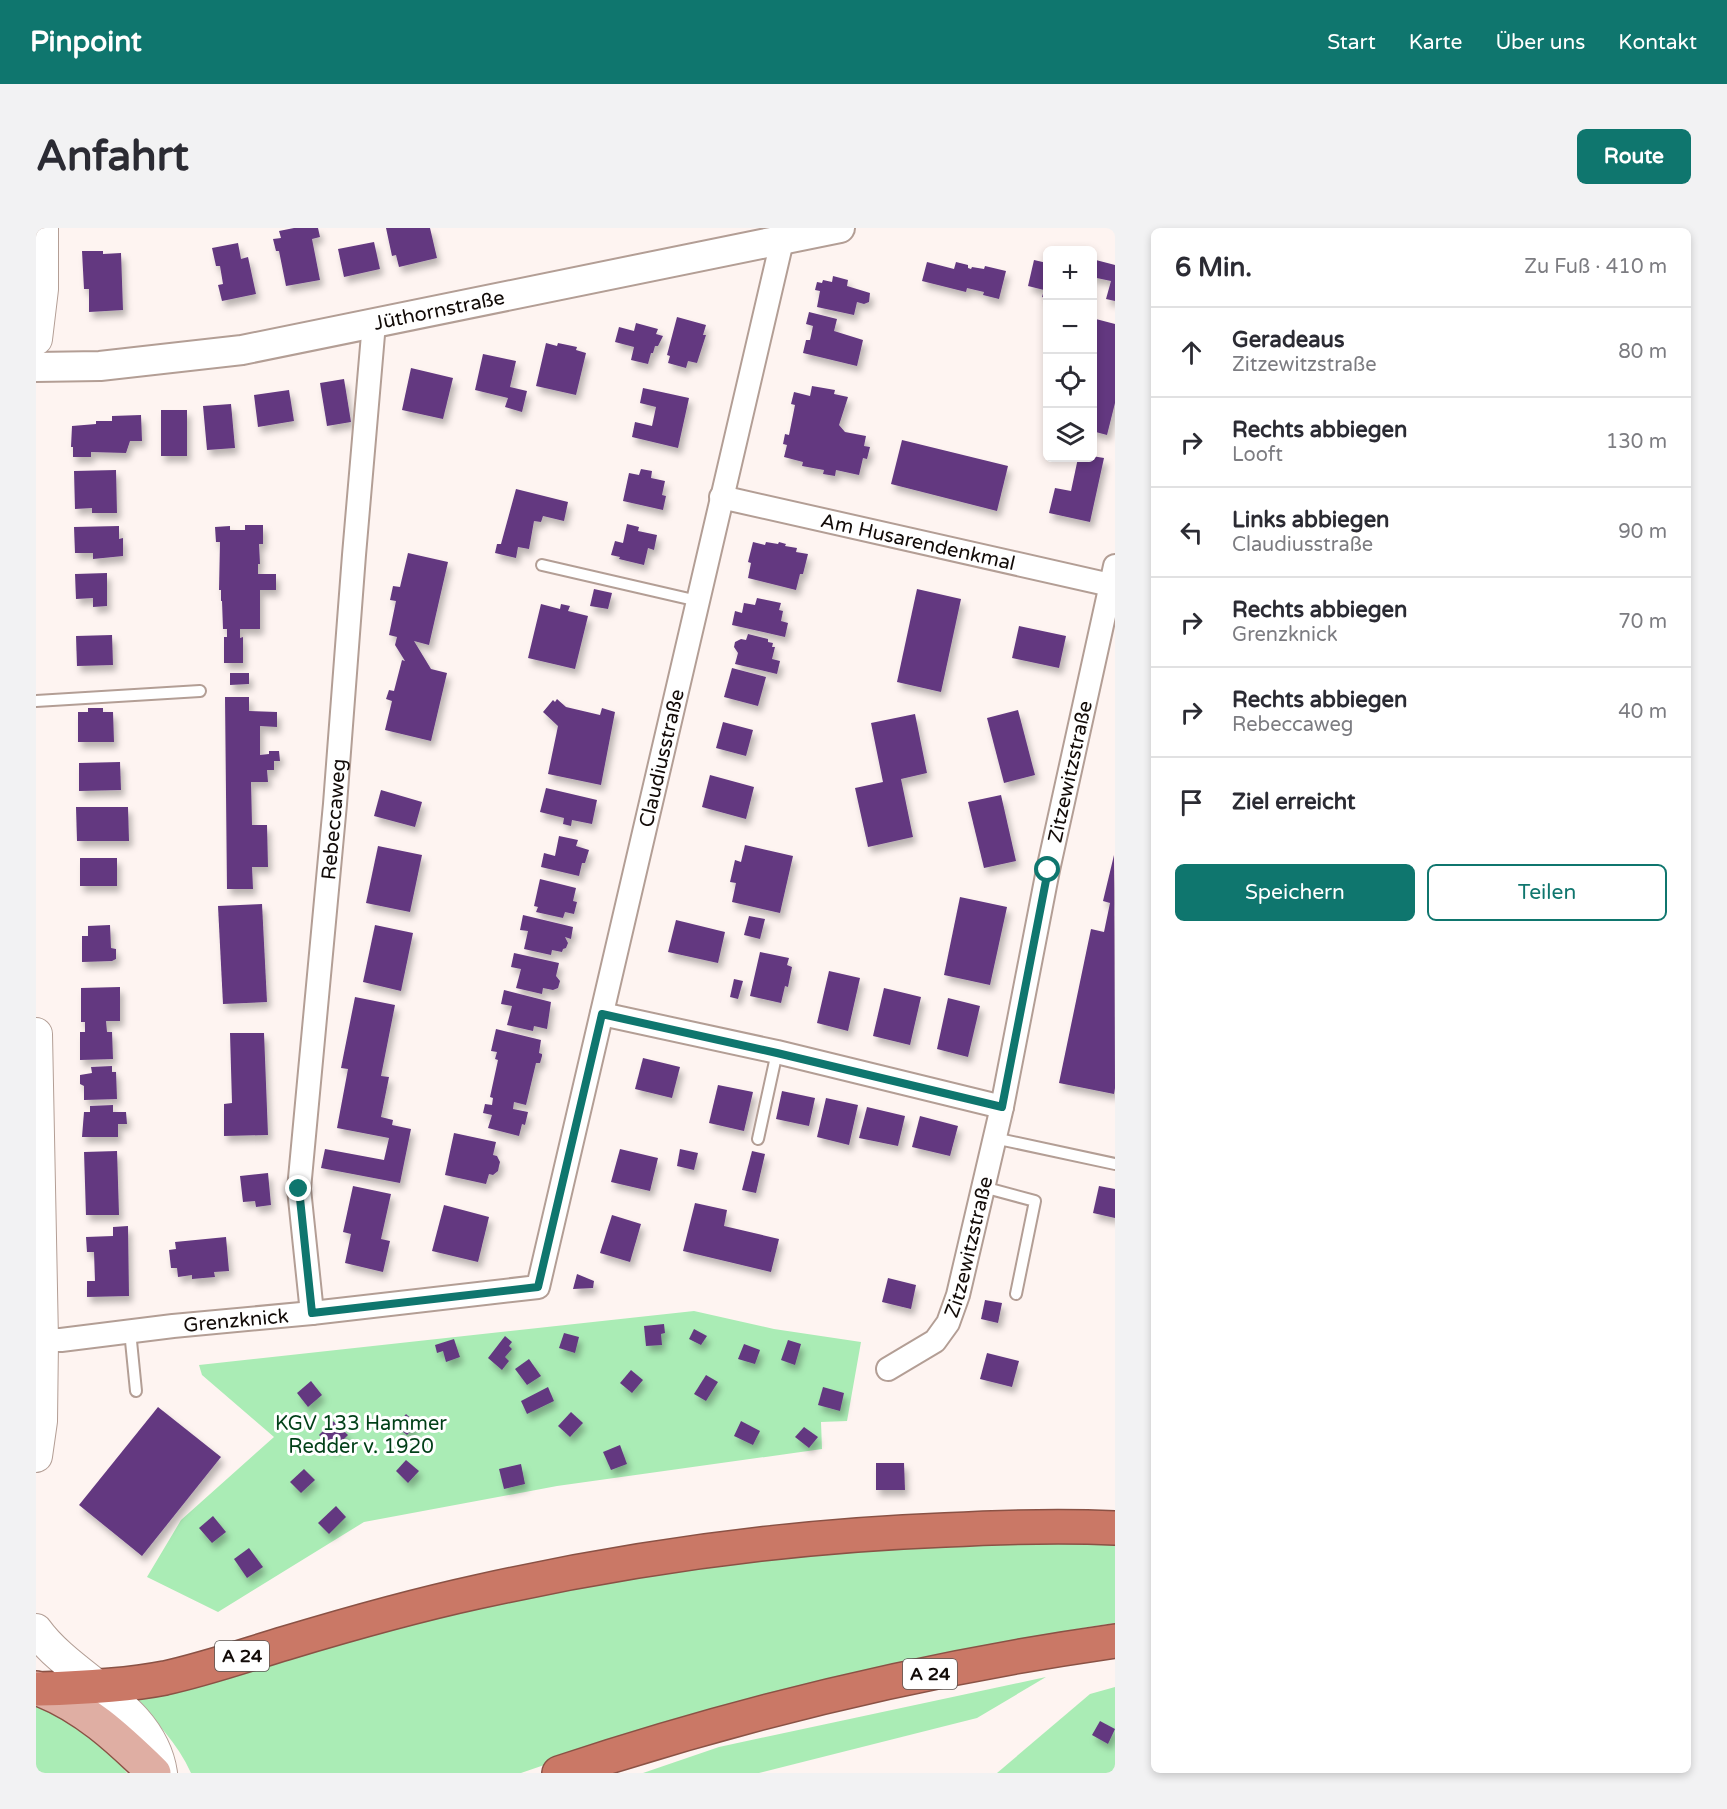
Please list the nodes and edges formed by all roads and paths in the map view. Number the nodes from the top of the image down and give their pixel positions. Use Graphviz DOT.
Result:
graph roads {
  1 [pos="42,228"];
  2 [pos="840,228"];
  3 [pos="784,233"];
  4 [pos="374,323"];
  5 [pos="36,339"];
  6 [pos="36,367"];
  7 [pos="721,496"];
  8 [pos="542,565"];
  9 [pos="1113,579"];
  10 [pos="698,601"];
  11 [pos="200,691"];
  12 [pos="36,701"];
  13 [pos="602,1014"];
  14 [pos="36,1034"];
  15 [pos="777,1053"];
  16 [pos="1002,1107"];
  17 [pos="994,1138"];
  18 [pos="758,1139"];
  19 [pos="1115,1164"];
  20 [pos="983,1187"];
  21 [pos="538,1287"];
  22 [pos="1016,1294"];
  23 [pos="312,1313"];
  24 [pos="130,1330"];
  25 [pos="42,1340"];
  26 [pos="888,1369"];
  27 [pos="136,1391"];
  28 [pos="36,1456"];
  29 [pos="1115,1528"];
  30 [pos="36,1630"];
  31 [pos="1115,1641"];
  32 [pos="98,1686"];
  33 [pos="38,1688"];
  34 [pos="154,1773"];
  35 [pos="161,1773"];
  36 [pos="559,1773"];
  1 -- 5 [label="main road"];
  2 -- 3 [label="street, Jüthornstraße"];
  3 -- 4 [label="street, Jüthornstraße"];
  3 -- 7 [label="street, Claudiusstraße"];
  4 -- 6 [label="street, Jüthornstraße"];
  4 -- 23 [label="street, Rebeccaweg"];
  7 -- 9 [label="street, Am Husarendenkmal"];
  7 -- 10 [label="street, Claudiusstraße"];
  8 -- 10 [label="lane"];
  9 -- 16 [label="street, Zitzewitzstraße"];
  10 -- 13 [label="street, Claudiusstraße"];
  11 -- 12 [label="lane"];
  13 -- 15 [label="street"];
  13 -- 21 [label="street, Claudiusstraße"];
  14 -- 25 [label="main road"];
  15 -- 16 [label="street"];
  15 -- 18 [label="lane"];
  16 -- 17 [label="street, Zitzewitzstraße"];
  17 -- 19 [label="lane"];
  17 -- 20 [label="street, Zitzewitzstraße"];
  20 -- 22 [label="lane"];
  20 -- 26 [label="street, Zitzewitzstraße"];
  21 -- 23 [label="street, Grenzknick"];
  23 -- 24 [label="street, Grenzknick"];
  24 -- 25 [label="street, Grenzknick"];
  24 -- 27 [label="lane"];
  25 -- 28 [label="main road"];
  29 -- 32 [label="highway, A 24"];
  30 -- 32 [label="main road"];
  31 -- 36 [label="highway, A 24"];
  32 -- 33 [label="highway"];
  32 -- 35 [label="main road"];
  33 -- 34 [label="main road"];
}
